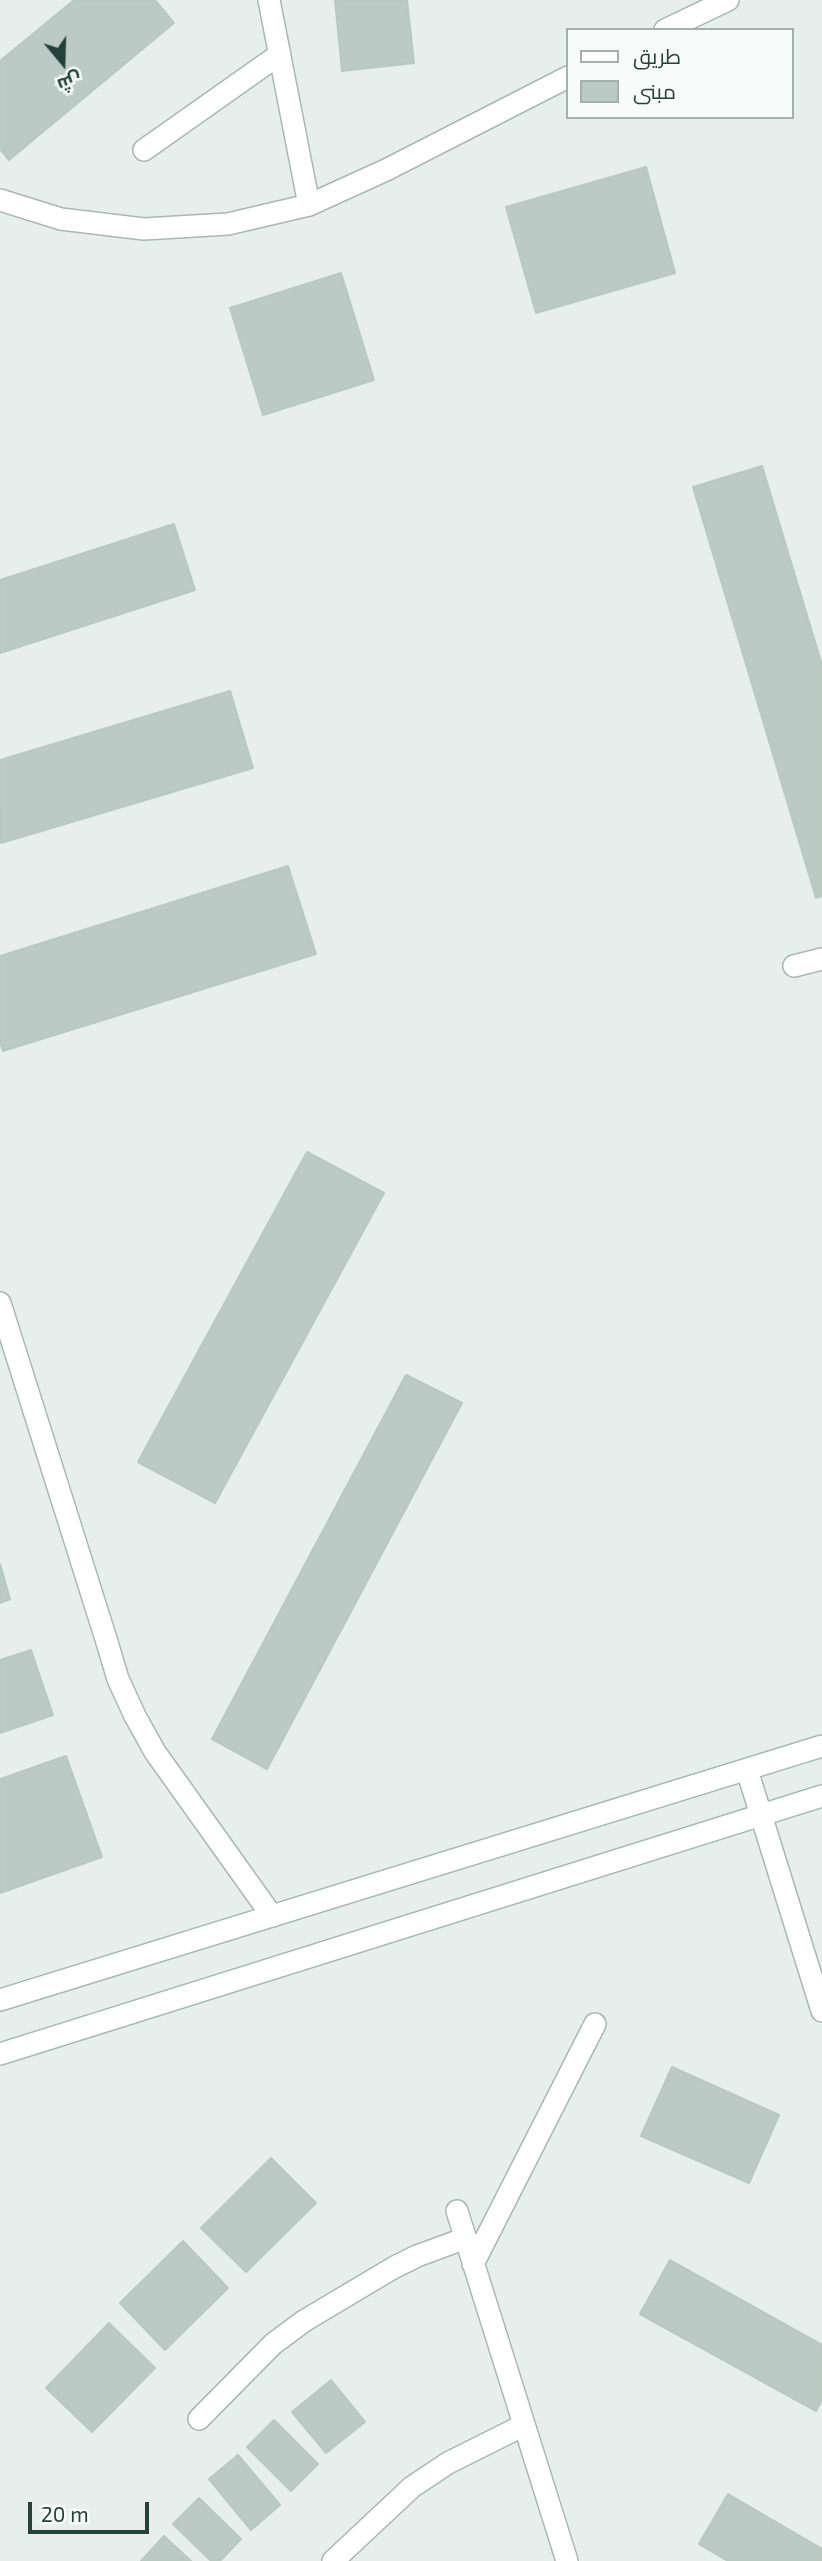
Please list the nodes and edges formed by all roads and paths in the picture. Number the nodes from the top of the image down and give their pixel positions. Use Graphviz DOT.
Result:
graph roads {
  1 [pos="269,0"];
  2 [pos="728,0"];
  3 [pos="669,28"];
  4 [pos="280,54"];
  5 [pos="566,78"];
  6 [pos="144,150"];
  7 [pos="0,200"];
  8 [pos="309,205"];
  9 [pos="822,958"];
  10 [pos="794,966"];
  11 [pos="0,1303"];
  12 [pos="822,1746"];
  13 [pos="747,1770"];
  14 [pos="822,1796"];
  15 [pos="761,1815"];
  16 [pos="272,1916"];
  17 [pos="0,2000"];
  18 [pos="822,2011"];
  19 [pos="595,2024"];
  20 [pos="0,2054"];
  21 [pos="457,2211"];
  22 [pos="466,2238"];
  23 [pos="473,2264"];
  24 [pos="199,2419"];
  25 [pos="524,2425"];
  26 [pos="333,2561"];
  27 [pos="567,2561"];
  1 -- 4 [label="street"];
  2 -- 3 [label="street"];
  4 -- 6 [label="street"];
  4 -- 8 [label="street"];
  5 -- 8 [label="street"];
  7 -- 8 [label="street"];
  9 -- 10 [label="street"];
  11 -- 16 [label="street"];
  12 -- 13 [label="street"];
  13 -- 15 [label="street"];
  13 -- 16 [label="street"];
  14 -- 15 [label="street"];
  15 -- 18 [label="street"];
  15 -- 20 [label="street"];
  16 -- 17 [label="street"];
  19 -- 23 [label="street"];
  21 -- 22 [label="street"];
  22 -- 23 [label="street"];
  22 -- 24 [label="street"];
  23 -- 25 [label="street"];
  25 -- 26 [label="street"];
  25 -- 27 [label="street"];
}
